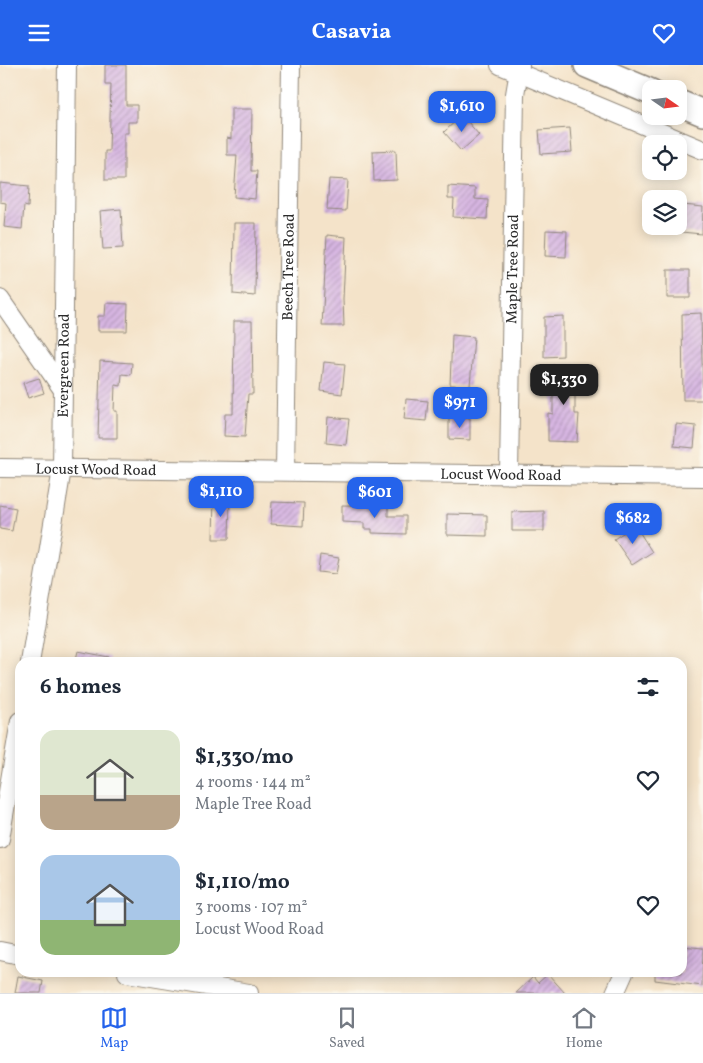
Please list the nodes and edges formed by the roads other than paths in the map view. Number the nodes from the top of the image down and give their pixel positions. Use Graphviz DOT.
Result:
graph roads {
  1 [pos="66,65"];
  2 [pos="291,65"];
  3 [pos="500,65"];
  4 [pos="587,65"];
  5 [pos="520,69"];
  6 [pos="642,88"];
  7 [pos="688,107"];
  8 [pos="703,113"];
  9 [pos="703,150"];
  10 [pos="0,299"];
  11 [pos="63,391"];
  12 [pos="0,468"];
  13 [pos="62,469"];
  14 [pos="285,471"];
  15 [pos="510,474"];
  16 [pos="703,477"];
  17 [pos="31,657"];
  18 [pos="15,754"];
  19 [pos="0,839"];
  20 [pos="0,951"];
  21 [pos="15,954"];
  22 [pos="151,977"];
  23 [pos="622,977"];
  24 [pos="249,993"];
  25 [pos="615,993"];
  1 -- 11 [label="street, Evergreen Road"];
  2 -- 14 [label="street, Beech Tree Road"];
  3 -- 5 [label="street"];
  4 -- 6 [label="street"];
  5 -- 9 [label="street"];
  5 -- 15 [label="street, Maple Tree Road"];
  7 -- 8 [label="street"];
  10 -- 11 [label="street"];
  11 -- 13 [label="street, Evergreen Road"];
  12 -- 13 [label="street, Locust Wood Road"];
  13 -- 14 [label="street, Locust Wood Road"];
  13 -- 17 [label="street, Evergreen Road"];
  14 -- 15 [label="street, Locust Wood Road"];
  15 -- 16 [label="street, Locust Wood Road"];
  18 -- 19 [label="street"];
  20 -- 21 [label="street"];
  22 -- 24 [label="street"];
  23 -- 25 [label="street"];
}
